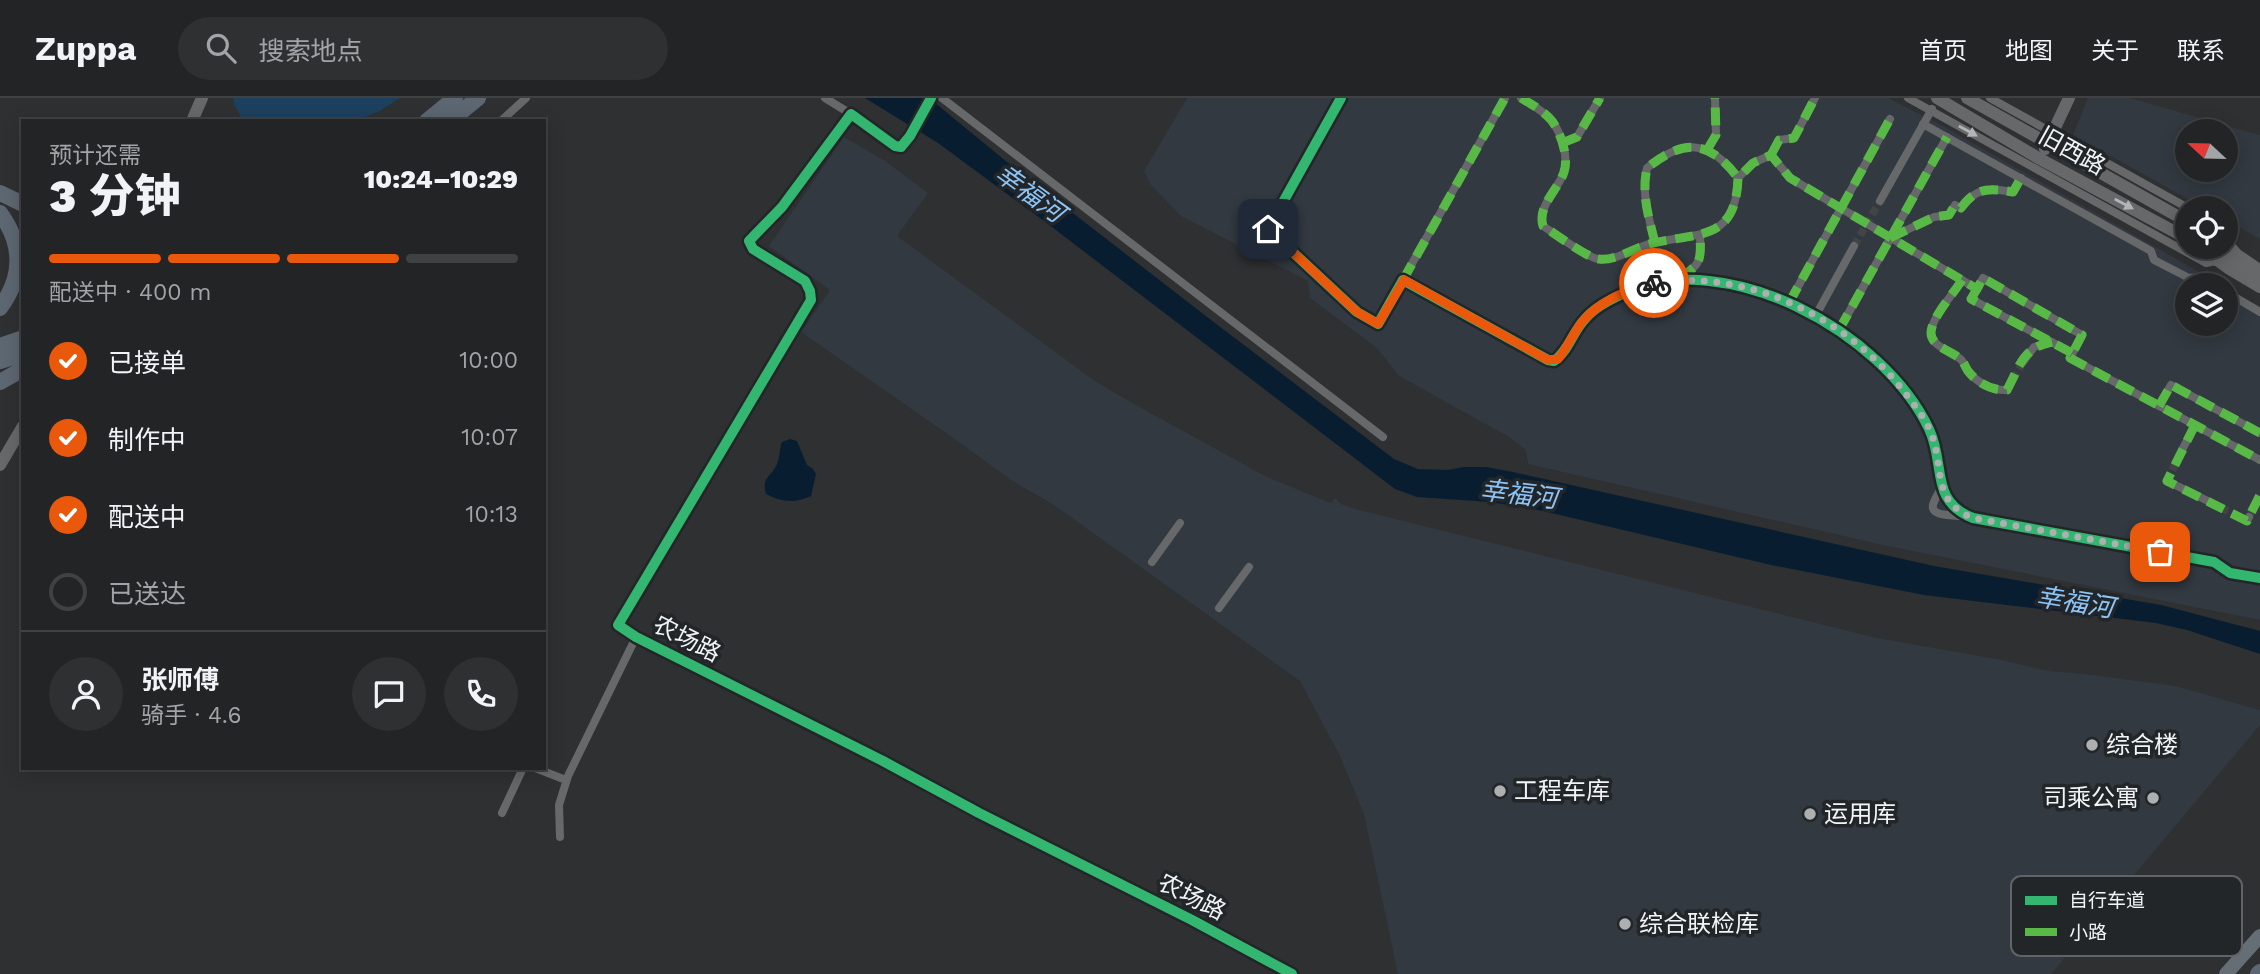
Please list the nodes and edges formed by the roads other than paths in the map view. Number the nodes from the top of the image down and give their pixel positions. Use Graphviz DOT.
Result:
graph roads {
  1 [pos="202,98"];
  2 [pos="454,98"];
  3 [pos="478,98"];
  4 [pos="526,98"];
  5 [pos="825,98"];
  6 [pos="931,98"];
  7 [pos="942,98"];
  8 [pos="1341,98"];
  9 [pos="1505,98"];
  10 [pos="1521,98"];
  11 [pos="1601,98"];
  12 [pos="1715,98"];
  13 [pos="1815,98"];
  14 [pos="1908,98"];
  15 [pos="1937,98"];
  16 [pos="1967,98"];
  17 [pos="1990,98"];
  18 [pos="2069,98"];
  19 [pos="1931,111"];
  20 [pos="851,114"];
  21 [pos="193,119"];
  22 [pos="429,119"];
  23 [pos="452,119"];
  24 [pos="503,119"];
  25 [pos="1890,119"];
  26 [pos="1923,124"];
  27 [pos="1947,137"];
  28 [pos="2051,138"];
  29 [pos="1562,143"];
  30 [pos="1707,150"];
  31 [pos="1771,155"];
  32 [pos="2040,159"];
  33 [pos="1738,178"];
  34 [pos="2021,178"];
  35 [pos="0,193"];
  36 [pos="1880,201"];
  37 [pos="2175,201"];
  38 [pos="21,203"];
  39 [pos="1841,209"];
  40 [pos="0,213"];
  41 [pos="2175,214"];
  42 [pos="2175,232"];
  43 [pos="1700,235"];
  44 [pos="1890,238"];
  45 [pos="1655,243"];
  46 [pos="1854,246"];
  47 [pos="2238,253"];
  48 [pos="2214,259"];
  49 [pos="2232,259"];
  50 [pos="2217,261"];
  51 [pos="2260,268"];
  52 [pos="2179,273"];
  53 [pos="2260,276"];
  54 [pos="1404,280"];
  55 [pos="1680,280"];
  56 [pos="1962,280"];
  57 [pos="2260,287"];
  58 [pos="1977,289"];
  59 [pos="2238,299"];
  60 [pos="1789,303"];
  61 [pos="0,308"];
  62 [pos="2260,312"];
  63 [pos="1816,315"];
  64 [pos="1839,330"];
  65 [pos="21,339"];
  66 [pos="2052,342"];
  67 [pos="0,346"];
  68 [pos="2072,354"];
  69 [pos="21,355"];
  70 [pos="0,362"];
  71 [pos="2023,362"];
  72 [pos="21,370"];
  73 [pos="0,382"];
  74 [pos="2007,390"];
  75 [pos="2159,406"];
  76 [pos="2195,425"];
  77 [pos="21,429"];
  78 [pos="2260,433"];
  79 [pos="1383,437"];
  80 [pos="2182,450"];
  81 [pos="2260,460"];
  82 [pos="0,465"];
  83 [pos="2167,481"];
  84 [pos="1942,485"];
  85 [pos="2210,502"];
  86 [pos="1969,516"];
  87 [pos="2239,517"];
  88 [pos="2249,517"];
  89 [pos="1180,523"];
  90 [pos="1152,562"];
  91 [pos="1249,568"];
  92 [pos="2260,578"];
  93 [pos="1219,608"];
  94 [pos="636,637"];
  95 [pos="522,770"];
  96 [pos="539,770"];
  97 [pos="566,780"];
  98 [pos="502,813"];
  99 [pos="560,837"];
  100 [pos="2260,936"];
  101 [pos="1292,974"];
  102 [pos="2226,974"];
  1 -- 21 [label="street"];
  2 -- 22 [label="highway"];
  3 -- 23 [label="highway"];
  4 -- 24 [label="street"];
  5 -- 20 [label="street"];
  6 -- 20 [label="street"];
  7 -- 79 [label="street"];
  8 -- 54 [label="street"];
  9 -- 54 [label="street"];
  10 -- 29 [label="street"];
  11 -- 29 [label="street"];
  12 -- 30 [label="street"];
  13 -- 31 [label="street"];
  14 -- 19 [label="street"];
  15 -- 19 [label="street"];
  15 -- 32 [label="street, 旧西路"];
  16 -- 28 [label="street, 旧西路"];
  17 -- 28 [label="street"];
  18 -- 28 [label="street"];
  19 -- 26 [label="street"];
  19 -- 50 [label="street, one-way"];
  20 -- 94 [label="street, 农场路"];
  25 -- 39 [label="street"];
  26 -- 27 [label="street"];
  26 -- 36 [label="street"];
  27 -- 34 [label="street"];
  27 -- 44 [label="street"];
  28 -- 32 [label="street"];
  28 -- 37 [label="street"];
  28 -- 41 [label="street, 旧西路"];
  29 -- 45 [label="street"];
  30 -- 33 [label="street"];
  30 -- 45 [label="street"];
  31 -- 33 [label="street"];
  31 -- 39 [label="street"];
  32 -- 42 [label="street, 旧西路, one-way"];
  33 -- 43 [label="street"];
  34 -- 44 [label="street"];
  34 -- 52 [label="street"];
  35 -- 38 [label="highway"];
  39 -- 44 [label="street"];
  39 -- 60 [label="street"];
  40 -- 61 [label="highway"];
  43 -- 45 [label="street"];
  43 -- 55 [label="street"];
  44 -- 56 [label="street"];
  44 -- 64 [label="street"];
  46 -- 63 [label="street"];
  47 -- 51 [label="street"];
  48 -- 50 [label="street"];
  49 -- 53 [label="street"];
  50 -- 57 [label="street"];
  54 -- 55 [label="street"];
  55 -- 60 [label="street"];
  56 -- 58 [label="street"];
  56 -- 74 [label="street"];
  58 -- 66 [label="street"];
  58 -- 68 [label="street"];
  59 -- 62 [label="street"];
  60 -- 63 [label="street"];
  63 -- 64 [label="street"];
  64 -- 84 [label="street"];
  65 -- 67 [label="highway"];
  66 -- 68 [label="street"];
  66 -- 71 [label="street"];
  68 -- 75 [label="street"];
  69 -- 70 [label="highway"];
  72 -- 73 [label="highway"];
  75 -- 76 [label="street"];
  75 -- 78 [label="street"];
  76 -- 80 [label="street"];
  76 -- 81 [label="street"];
  77 -- 82 [label="street"];
  83 -- 85 [label="street"];
  84 -- 86 [label="street"];
  84 -- 86 [label="street"];
  86 -- 92 [label="street"];
  87 -- 88 [label="street"];
  89 -- 90 [label="street"];
  91 -- 93 [label="street"];
  94 -- 97 [label="street"];
  94 -- 101 [label="street, 农场路"];
  95 -- 98 [label="street"];
  96 -- 97 [label="street"];
  97 -- 99 [label="street"];
  100 -- 102 [label="main road"];
}
